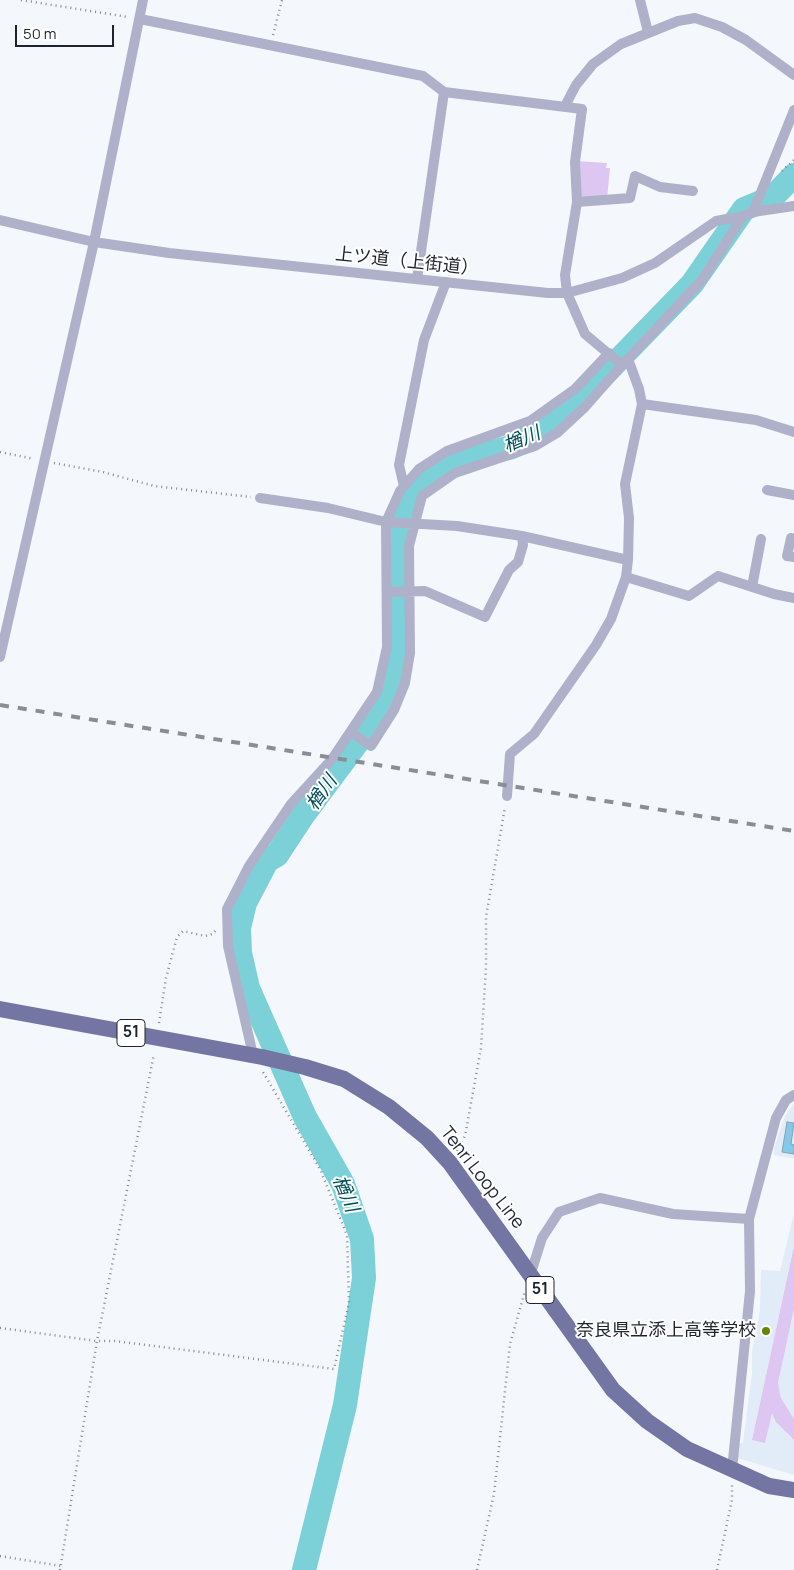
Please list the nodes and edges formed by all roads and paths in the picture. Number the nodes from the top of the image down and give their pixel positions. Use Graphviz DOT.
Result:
graph roads {
  1 [pos="21,0"];
  2 [pos="143,0"];
  3 [pos="282,0"];
  4 [pos="640,0"];
  5 [pos="140,19"];
  6 [pos="648,32"];
  7 [pos="270,45"];
  8 [pos="794,75"];
  9 [pos="444,92"];
  10 [pos="565,106"];
  11 [pos="794,110"];
  12 [pos="693,191"];
  13 [pos="577,202"];
  14 [pos="794,206"];
  15 [pos="753,212"];
  16 [pos="743,216"];
  17 [pos="0,220"];
  18 [pos="94,242"];
  19 [pos="418,279"];
  20 [pos="446,282"];
  21 [pos="567,293"];
  22 [pos="618,359"];
  23 [pos="642,404"];
  24 [pos="794,432"];
  25 [pos="0,452"];
  26 [pos="43,461"];
  27 [pos="404,486"];
  28 [pos="766,490"];
  29 [pos="794,495"];
  30 [pos="260,498"];
  31 [pos="388,521"];
  32 [pos="411,523"];
  33 [pos="522,536"];
  34 [pos="791,538"];
  35 [pos="761,539"];
  36 [pos="794,557"];
  37 [pos="628,560"];
  38 [pos="626,577"];
  39 [pos="752,587"];
  40 [pos="409,591"];
  41 [pos="387,592"];
  42 [pos="794,598"];
  43 [pos="0,657"];
  44 [pos="351,732"];
  45 [pos="507,796"];
  46 [pos="227,909"];
  47 [pos="0,1009"];
  48 [pos="159,1023"];
  49 [pos="154,1054"];
  50 [pos="257,1056"];
  51 [pos="794,1095"];
  52 [pos="450,1164"];
  53 [pos="749,1219"];
  54 [pos="530,1276"];
  55 [pos="0,1328"];
  56 [pos="97,1341"];
  57 [pos="732,1470"];
  58 [pos="794,1490"];
  59 [pos="0,1556"];
  60 [pos="61,1568"];
  61 [pos="477,1570"];
  62 [pos="717,1570"];
  1 -- 5 [label="path"];
  2 -- 5 [label="street"];
  3 -- 7 [label="path"];
  4 -- 6 [label="street"];
  5 -- 7 [label="street"];
  5 -- 18 [label="street"];
  6 -- 8 [label="street"];
  6 -- 10 [label="street"];
  7 -- 9 [label="street"];
  9 -- 10 [label="street"];
  9 -- 19 [label="street"];
  10 -- 13 [label="street"];
  11 -- 15 [label="street"];
  12 -- 13 [label="street"];
  13 -- 21 [label="street"];
  14 -- 15 [label="street, 上ツ道（上街道）"];
  15 -- 16 [label="street, 上ツ道（上街道）"];
  16 -- 21 [label="street, 上ツ道（上街道）"];
  16 -- 22 [label="street"];
  17 -- 18 [label="street, 上ツ道（上街道）"];
  18 -- 19 [label="street, 上ツ道（上街道）"];
  18 -- 26 [label="street"];
  19 -- 20 [label="street, 上ツ道（上街道）"];
  20 -- 21 [label="street, 上ツ道（上街道）"];
  20 -- 27 [label="street"];
  21 -- 22 [label="street"];
  22 -- 23 [label="street"];
  22 -- 27 [label="street"];
  22 -- 32 [label="street"];
  23 -- 24 [label="street"];
  23 -- 37 [label="street"];
  25 -- 26 [label="path"];
  26 -- 30 [label="path"];
  26 -- 43 [label="street"];
  27 -- 31 [label="street"];
  28 -- 29 [label="street"];
  30 -- 31 [label="street"];
  31 -- 32 [label="street"];
  31 -- 41 [label="street"];
  32 -- 33 [label="street"];
  32 -- 40 [label="street"];
  33 -- 37 [label="street"];
  33 -- 40 [label="street"];
  34 -- 36 [label="street"];
  35 -- 39 [label="street"];
  37 -- 38 [label="street"];
  38 -- 39 [label="street"];
  38 -- 45 [label="street"];
  39 -- 42 [label="street"];
  40 -- 41 [label="street"];
  40 -- 44 [label="street"];
  41 -- 44 [label="street"];
  44 -- 46 [label="street"];
  45 -- 52 [label="path"];
  46 -- 48 [label="path"];
  46 -- 50 [label="street"];
  47 -- 50 [label="main road, Tenri Loop Line / 51"];
  49 -- 56 [label="path"];
  50 -- 52 [label="main road, Tenri Loop Line / 51"];
  50 -- 56 [label="path"];
  51 -- 53 [label="street"];
  52 -- 54 [label="main road, Tenri Loop Line / 51"];
  53 -- 54 [label="street"];
  53 -- 57 [label="street"];
  54 -- 57 [label="main road, Tenri Loop Line / 51"];
  54 -- 61 [label="path"];
  55 -- 56 [label="path"];
  56 -- 60 [label="path"];
  57 -- 58 [label="main road, Tenri Loop Line / 51"];
  57 -- 62 [label="path"];
  59 -- 60 [label="path"];
}
